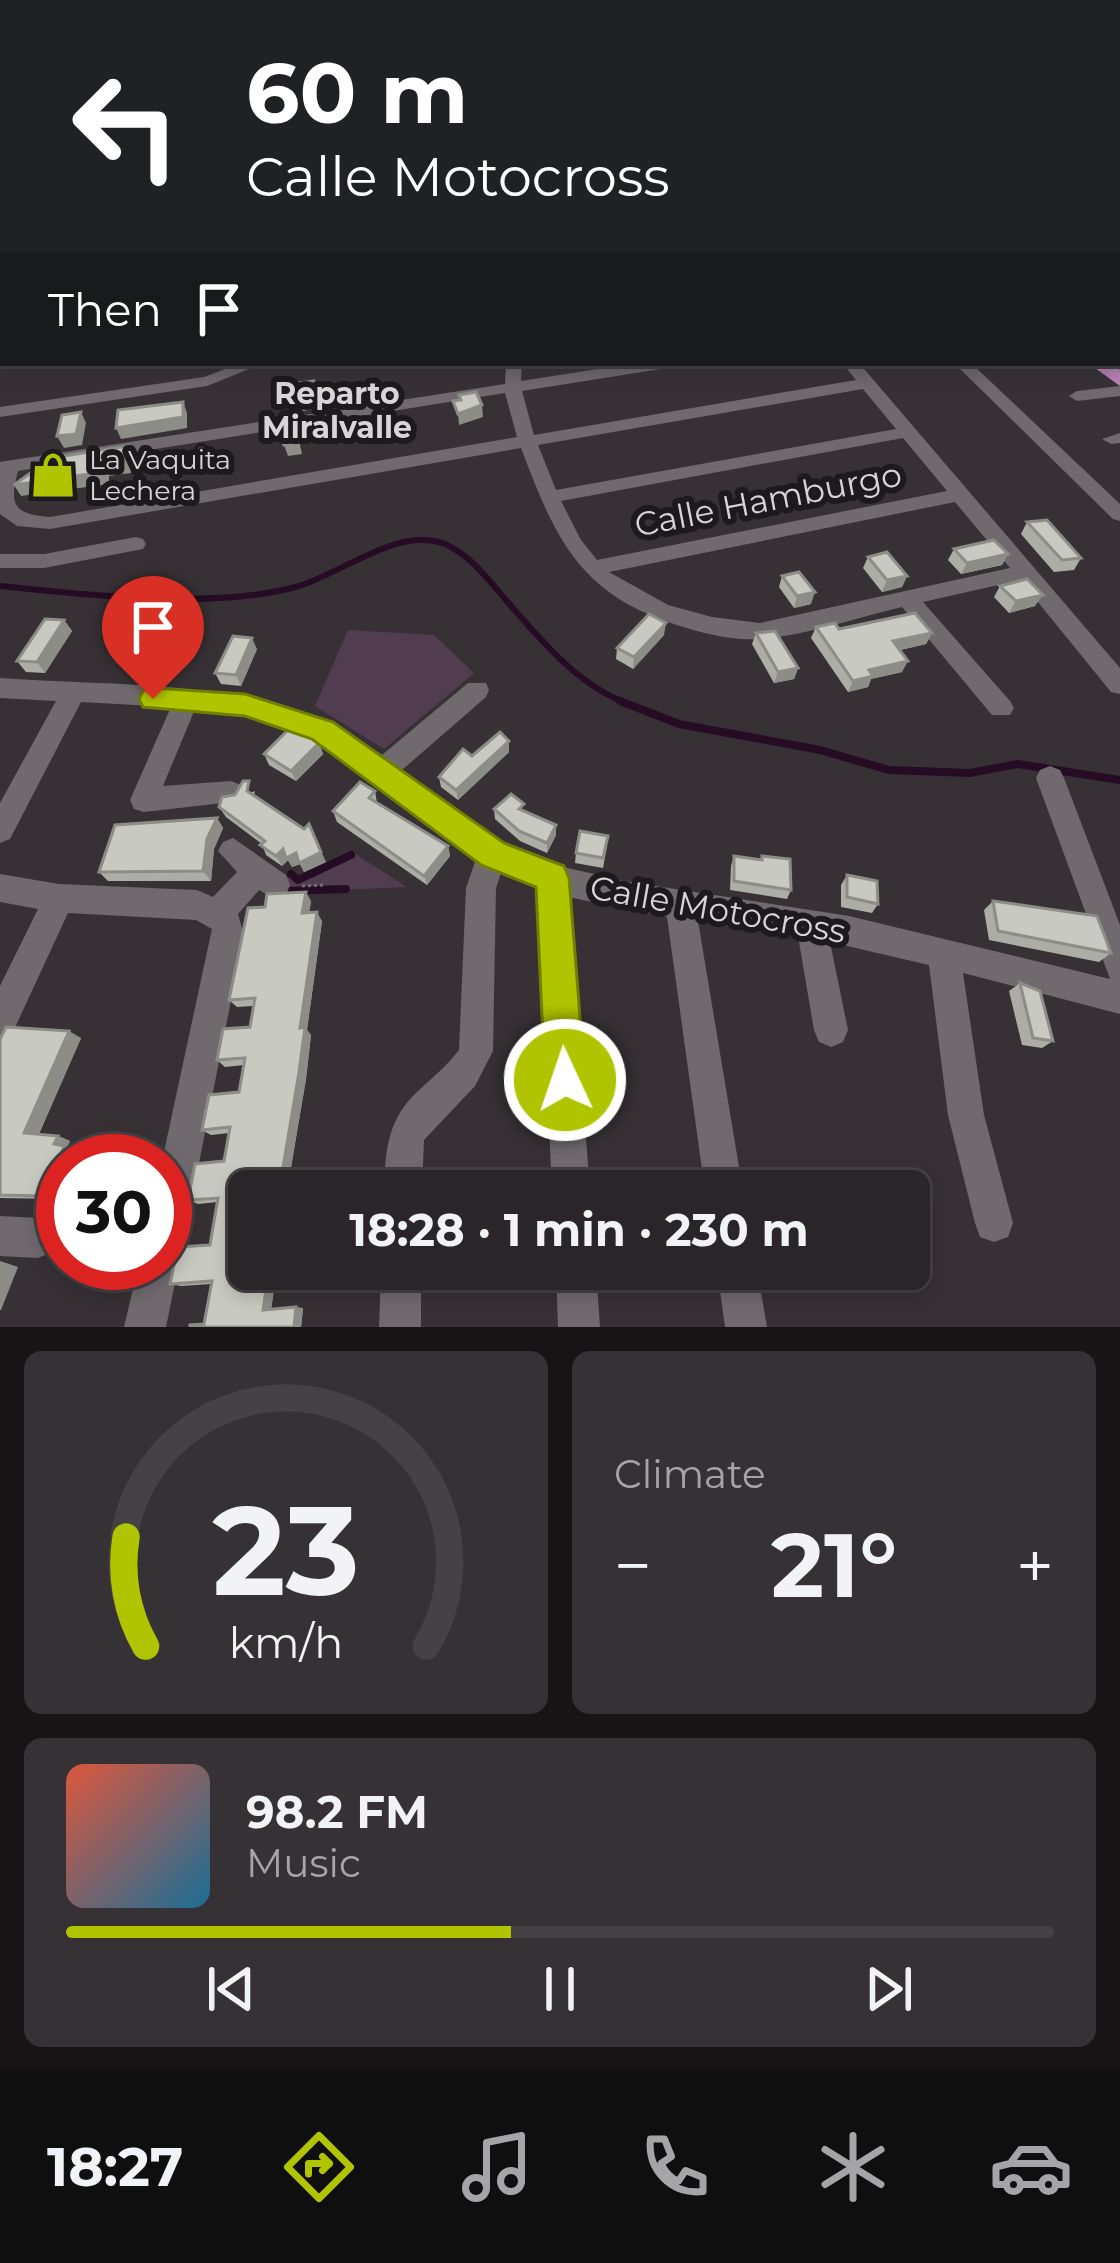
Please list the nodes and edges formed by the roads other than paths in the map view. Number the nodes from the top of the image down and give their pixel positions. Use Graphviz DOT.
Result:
graph roads {
  1 [pos="250,366"];
  2 [pos="514,366"];
  3 [pos="648,366"];
  4 [pos="853,366"];
  5 [pos="965,366"];
  6 [pos="867,383"];
  7 [pos="512,387"];
  8 [pos="1120,391"];
  9 [pos="1078,396"];
  10 [pos="0,412"];
  11 [pos="908,432"];
  12 [pos="527,439"];
  13 [pos="5,468"];
  14 [pos="958,495"];
  15 [pos="1111,496"];
  16 [pos="550,497"];
  17 [pos="3,510"];
  18 [pos="1120,515"];
  19 [pos="136,544"];
  20 [pos="0,561"];
  21 [pos="592,568"];
  22 [pos="1024,572"];
  23 [pos="907,598"];
  24 [pos="1120,686"];
  25 [pos="0,688"];
  26 [pos="477,690"];
  27 [pos="80,695"];
  28 [pos="186,700"];
  29 [pos="1001,708"];
  30 [pos="380,773"];
  31 [pos="1050,778"];
  32 [pos="231,793"];
  33 [pos="0,830"];
  34 [pos="492,854"];
  35 [pos="265,873"];
  36 [pos="552,878"];
  37 [pos="0,888"];
  38 [pos="59,898"];
  39 [pos="680,903"];
  40 [pos="218,914"];
  41 [pos="811,923"];
  42 [pos="944,954"];
  43 [pos="1120,967"];
  44 [pos="1120,998"];
  45 [pos="0,1022"];
  46 [pos="831,1030"];
  47 [pos="186,1134"];
  48 [pos="404,1170"];
  49 [pos="570,1170"];
  50 [pos="721,1170"];
  51 [pos="994,1223"];
  52 [pos="154,1290"];
  53 [pos="401,1290"];
  54 [pos="576,1290"];
  55 [pos="740,1290"];
  56 [pos="146,1327"];
  57 [pos="400,1327"];
  58 [pos="579,1327"];
  59 [pos="746,1327"];
  1 -- 10 [label="street"];
  2 -- 7 [label="street"];
  3 -- 7 [label="street"];
  4 -- 6 [label="street"];
  5 -- 15 [label="street"];
  6 -- 11 [label="street"];
  6 -- 12 [label="street"];
  7 -- 12 [label="street"];
  7 -- 13 [label="street"];
  8 -- 9 [label="street"];
  11 -- 14 [label="street"];
  11 -- 16 [label="street"];
  12 -- 16 [label="street"];
  12 -- 17 [label="street"];
  13 -- 17 [label="street"];
  14 -- 21 [label="street, Calle Hamburgo"];
  14 -- 22 [label="street"];
  15 -- 18 [label="street"];
  16 -- 21 [label="street"];
  19 -- 20 [label="street"];
  21 -- 23 [label="street"];
  22 -- 23 [label="street"];
  22 -- 24 [label="street"];
  23 -- 29 [label="street"];
  25 -- 27 [label="street, Calle Motocross"];
  26 -- 30 [label="street"];
  27 -- 28 [label="street, Calle Motocross"];
  27 -- 33 [label="street"];
  28 -- 30 [label="street, Calle Motocross"];
  28 -- 32 [label="street"];
  30 -- 34 [label="street, Calle Motocross"];
  31 -- 43 [label="street"];
  34 -- 36 [label="street, Calle Motocross"];
  34 -- 48 [label="street"];
  35 -- 40 [label="street"];
  36 -- 39 [label="street, Calle Motocross"];
  36 -- 49 [label="street"];
  37 -- 38 [label="street"];
  38 -- 40 [label="street"];
  38 -- 45 [label="street"];
  39 -- 41 [label="street, Calle Motocross"];
  39 -- 50 [label="street"];
  40 -- 47 [label="street"];
  41 -- 42 [label="street, Calle Motocross"];
  41 -- 46 [label="street"];
  42 -- 44 [label="street, Calle Motocross"];
  42 -- 51 [label="street"];
  52 -- 56 [label="street"];
  53 -- 57 [label="street"];
  54 -- 58 [label="street"];
  55 -- 59 [label="street"];
}
